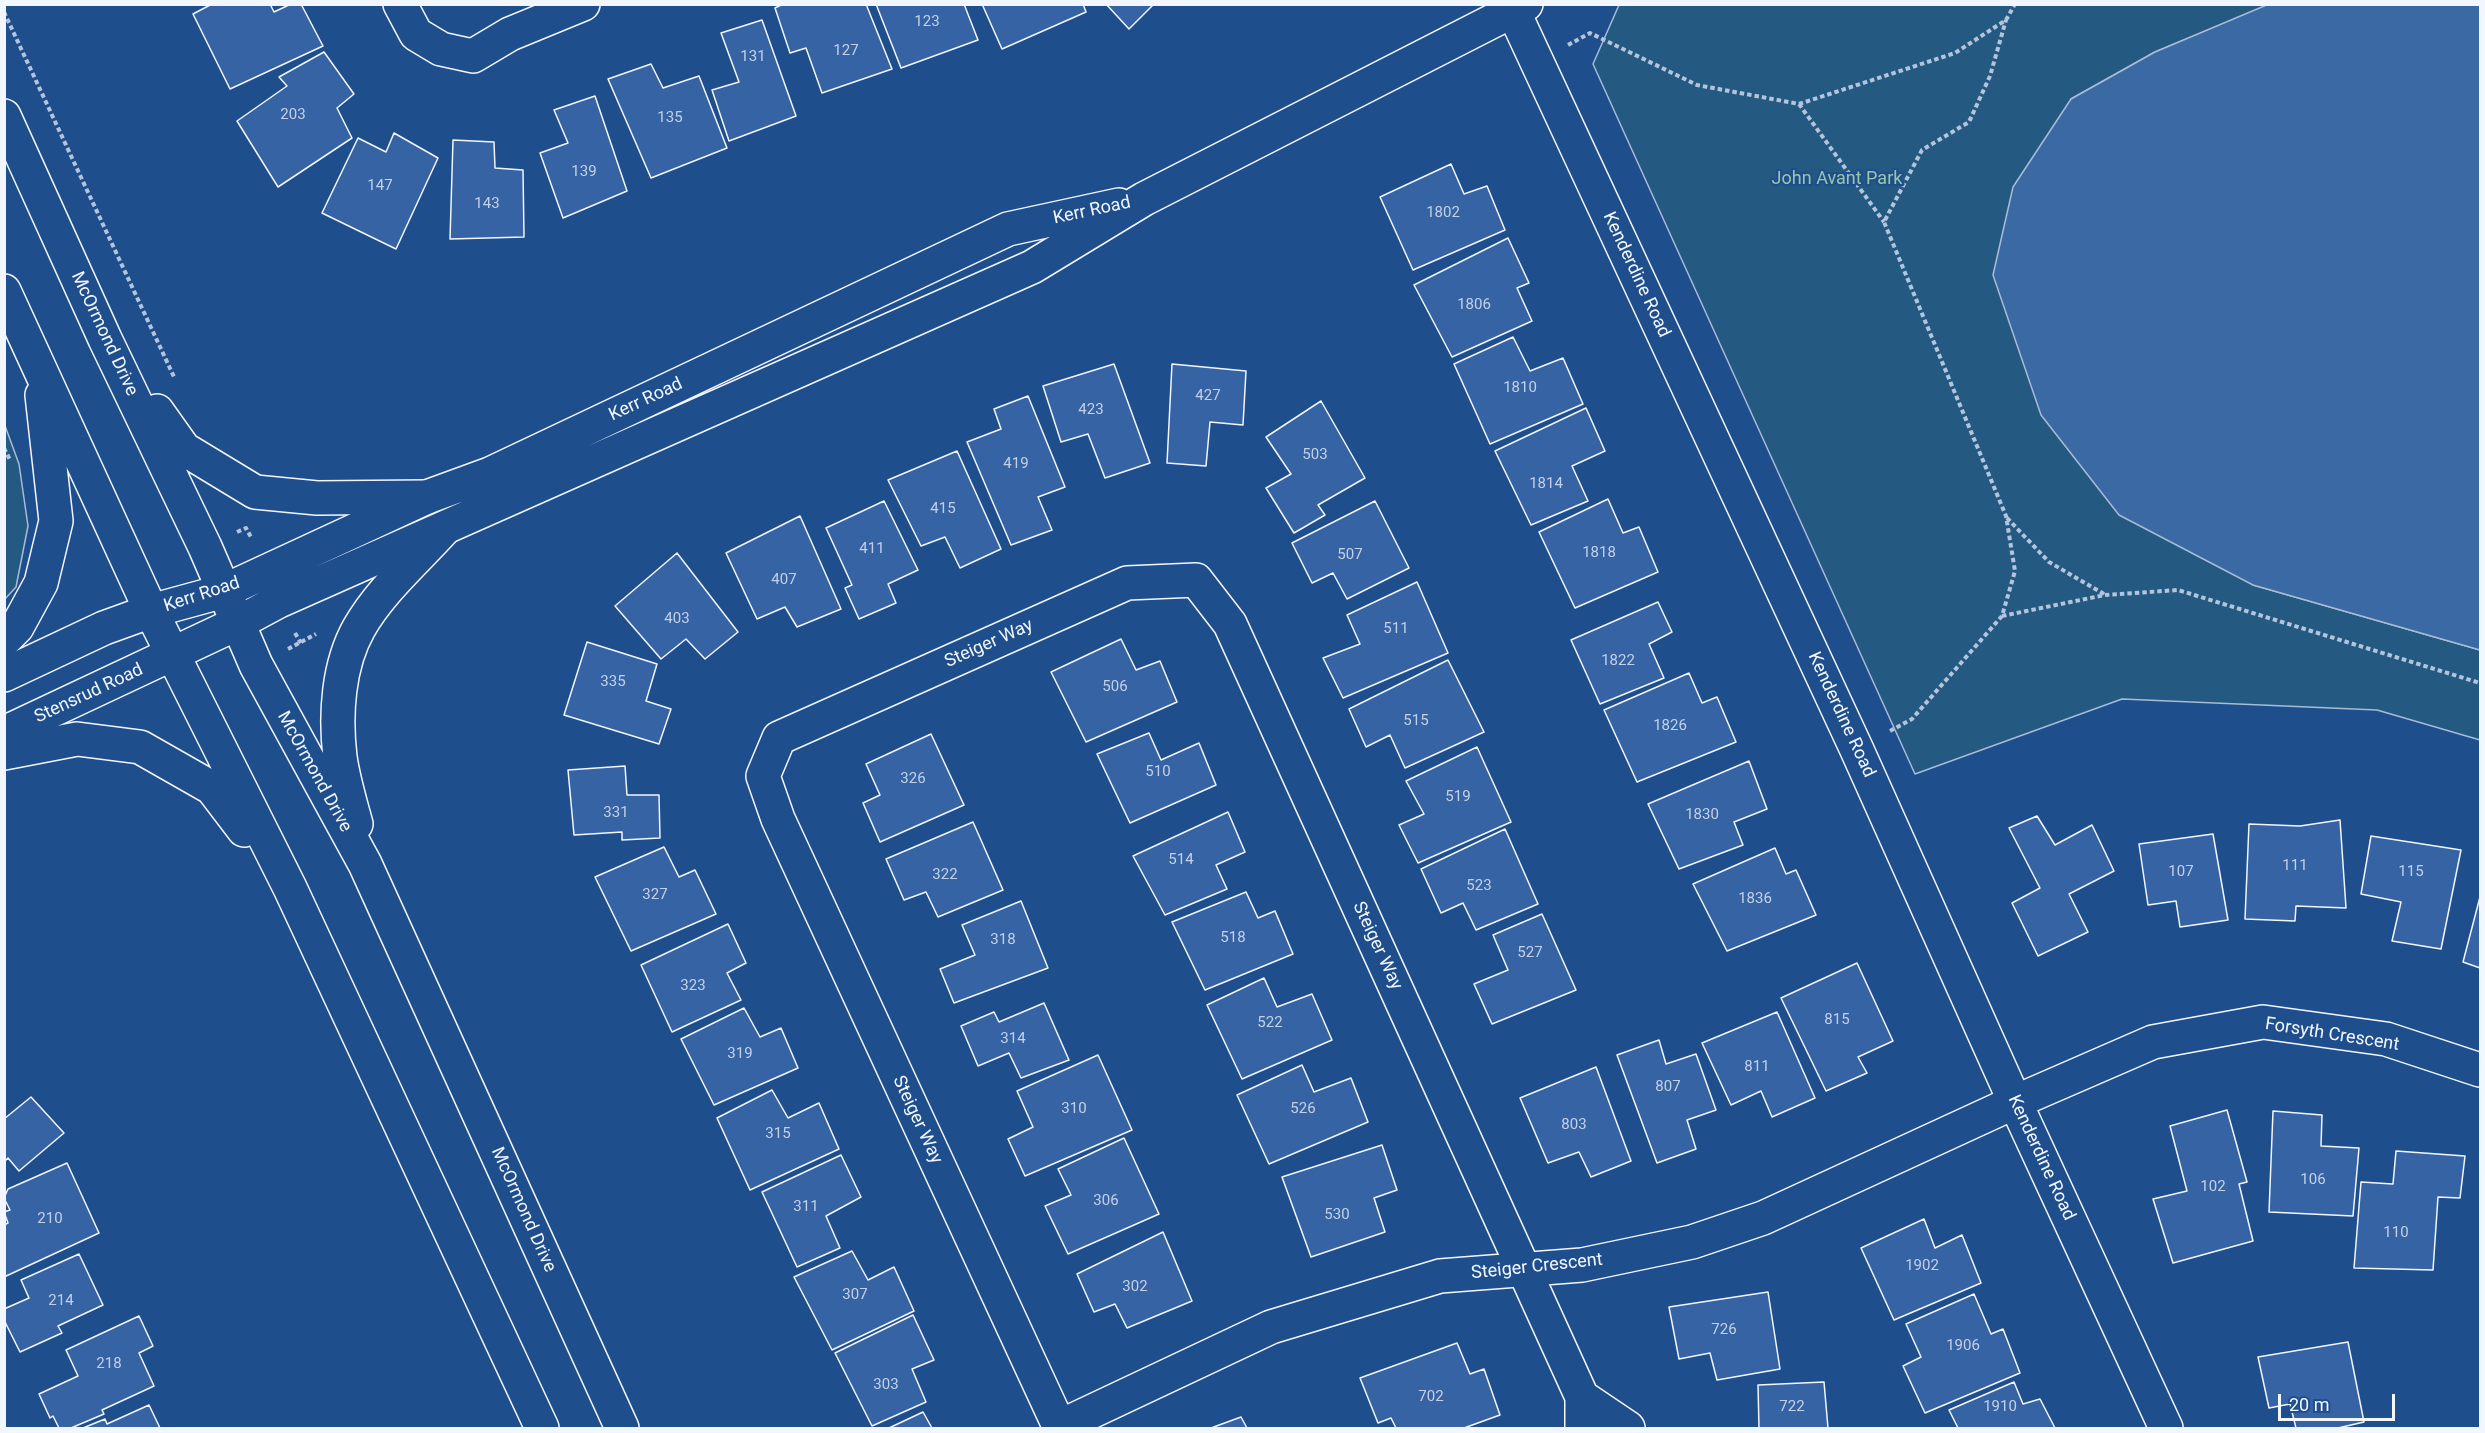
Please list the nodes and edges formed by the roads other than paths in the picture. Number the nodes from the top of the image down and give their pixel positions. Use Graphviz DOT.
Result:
graph roads {
  1 [pos="400,4"];
  2 [pos="583,4"];
  3 [pos="1517,6"];
  4 [pos="4,116"];
  5 [pos="1144,200"];
  6 [pos="4,291"];
  7 [pos="105,339"];
  8 [pos="39,366"];
  9 [pos="428,496"];
  10 [pos="443,530"];
  11 [pos="224,591"];
  12 [pos="151,611"];
  13 [pos="238,623"];
  14 [pos="4,640"];
  15 [pos="172,653"];
  16 [pos="4,675"];
  17 [pos="4,734"];
  18 [pos="4,753"];
  19 [pos="365,864"];
  20 [pos="290,888"];
  21 [pos="2481,1070"];
  22 [pos="2015,1102"];
  23 [pos="1525,1271"];
  24 [pos="1582,1413"];
  25 [pos="542,1428"];
  26 [pos="622,1428"];
  27 [pos="1060,1428"];
  28 [pos="1628,1428"];
  29 [pos="2166,1428"];
  1 -- 2 [label="street"];
  3 -- 5 [label="street, Kerr Road"];
  3 -- 22 [label="street, Kenderdine Road"];
  4 -- 7 [label="street, McOrmond Drive"];
  5 -- 9 [label="street, Kerr Road"];
  5 -- 10 [label="street, Kerr Road"];
  6 -- 8 [label="street"];
  7 -- 9 [label="street"];
  7 -- 11 [label="street, McOrmond Drive"];
  8 -- 12 [label="street"];
  8 -- 14 [label="street"];
  9 -- 11 [label="street, Kerr Road"];
  10 -- 13 [label="street, Kerr Road"];
  10 -- 19 [label="street"];
  11 -- 12 [label="street, Kerr Road"];
  11 -- 13 [label="street, McOrmond Drive"];
  12 -- 15 [label="street"];
  12 -- 16 [label="street"];
  13 -- 15 [label="street, Kerr Road"];
  13 -- 19 [label="street, McOrmond Drive"];
  15 -- 17 [label="street, Stensrud Road"];
  15 -- 20 [label="street"];
  18 -- 20 [label="street"];
  19 -- 26 [label="street, McOrmond Drive"];
  20 -- 25 [label="street"];
  21 -- 22 [label="street, Forsyth Crescent"];
  22 -- 23 [label="street, Steiger Crescent"];
  22 -- 29 [label="street, Kenderdine Road"];
  23 -- 24 [label="street"];
  23 -- 27 [label="street, Steiger Crescent"];
  23 -- 27 [label="street, Steiger Way"];
  24 -- 28 [label="street"];
}
